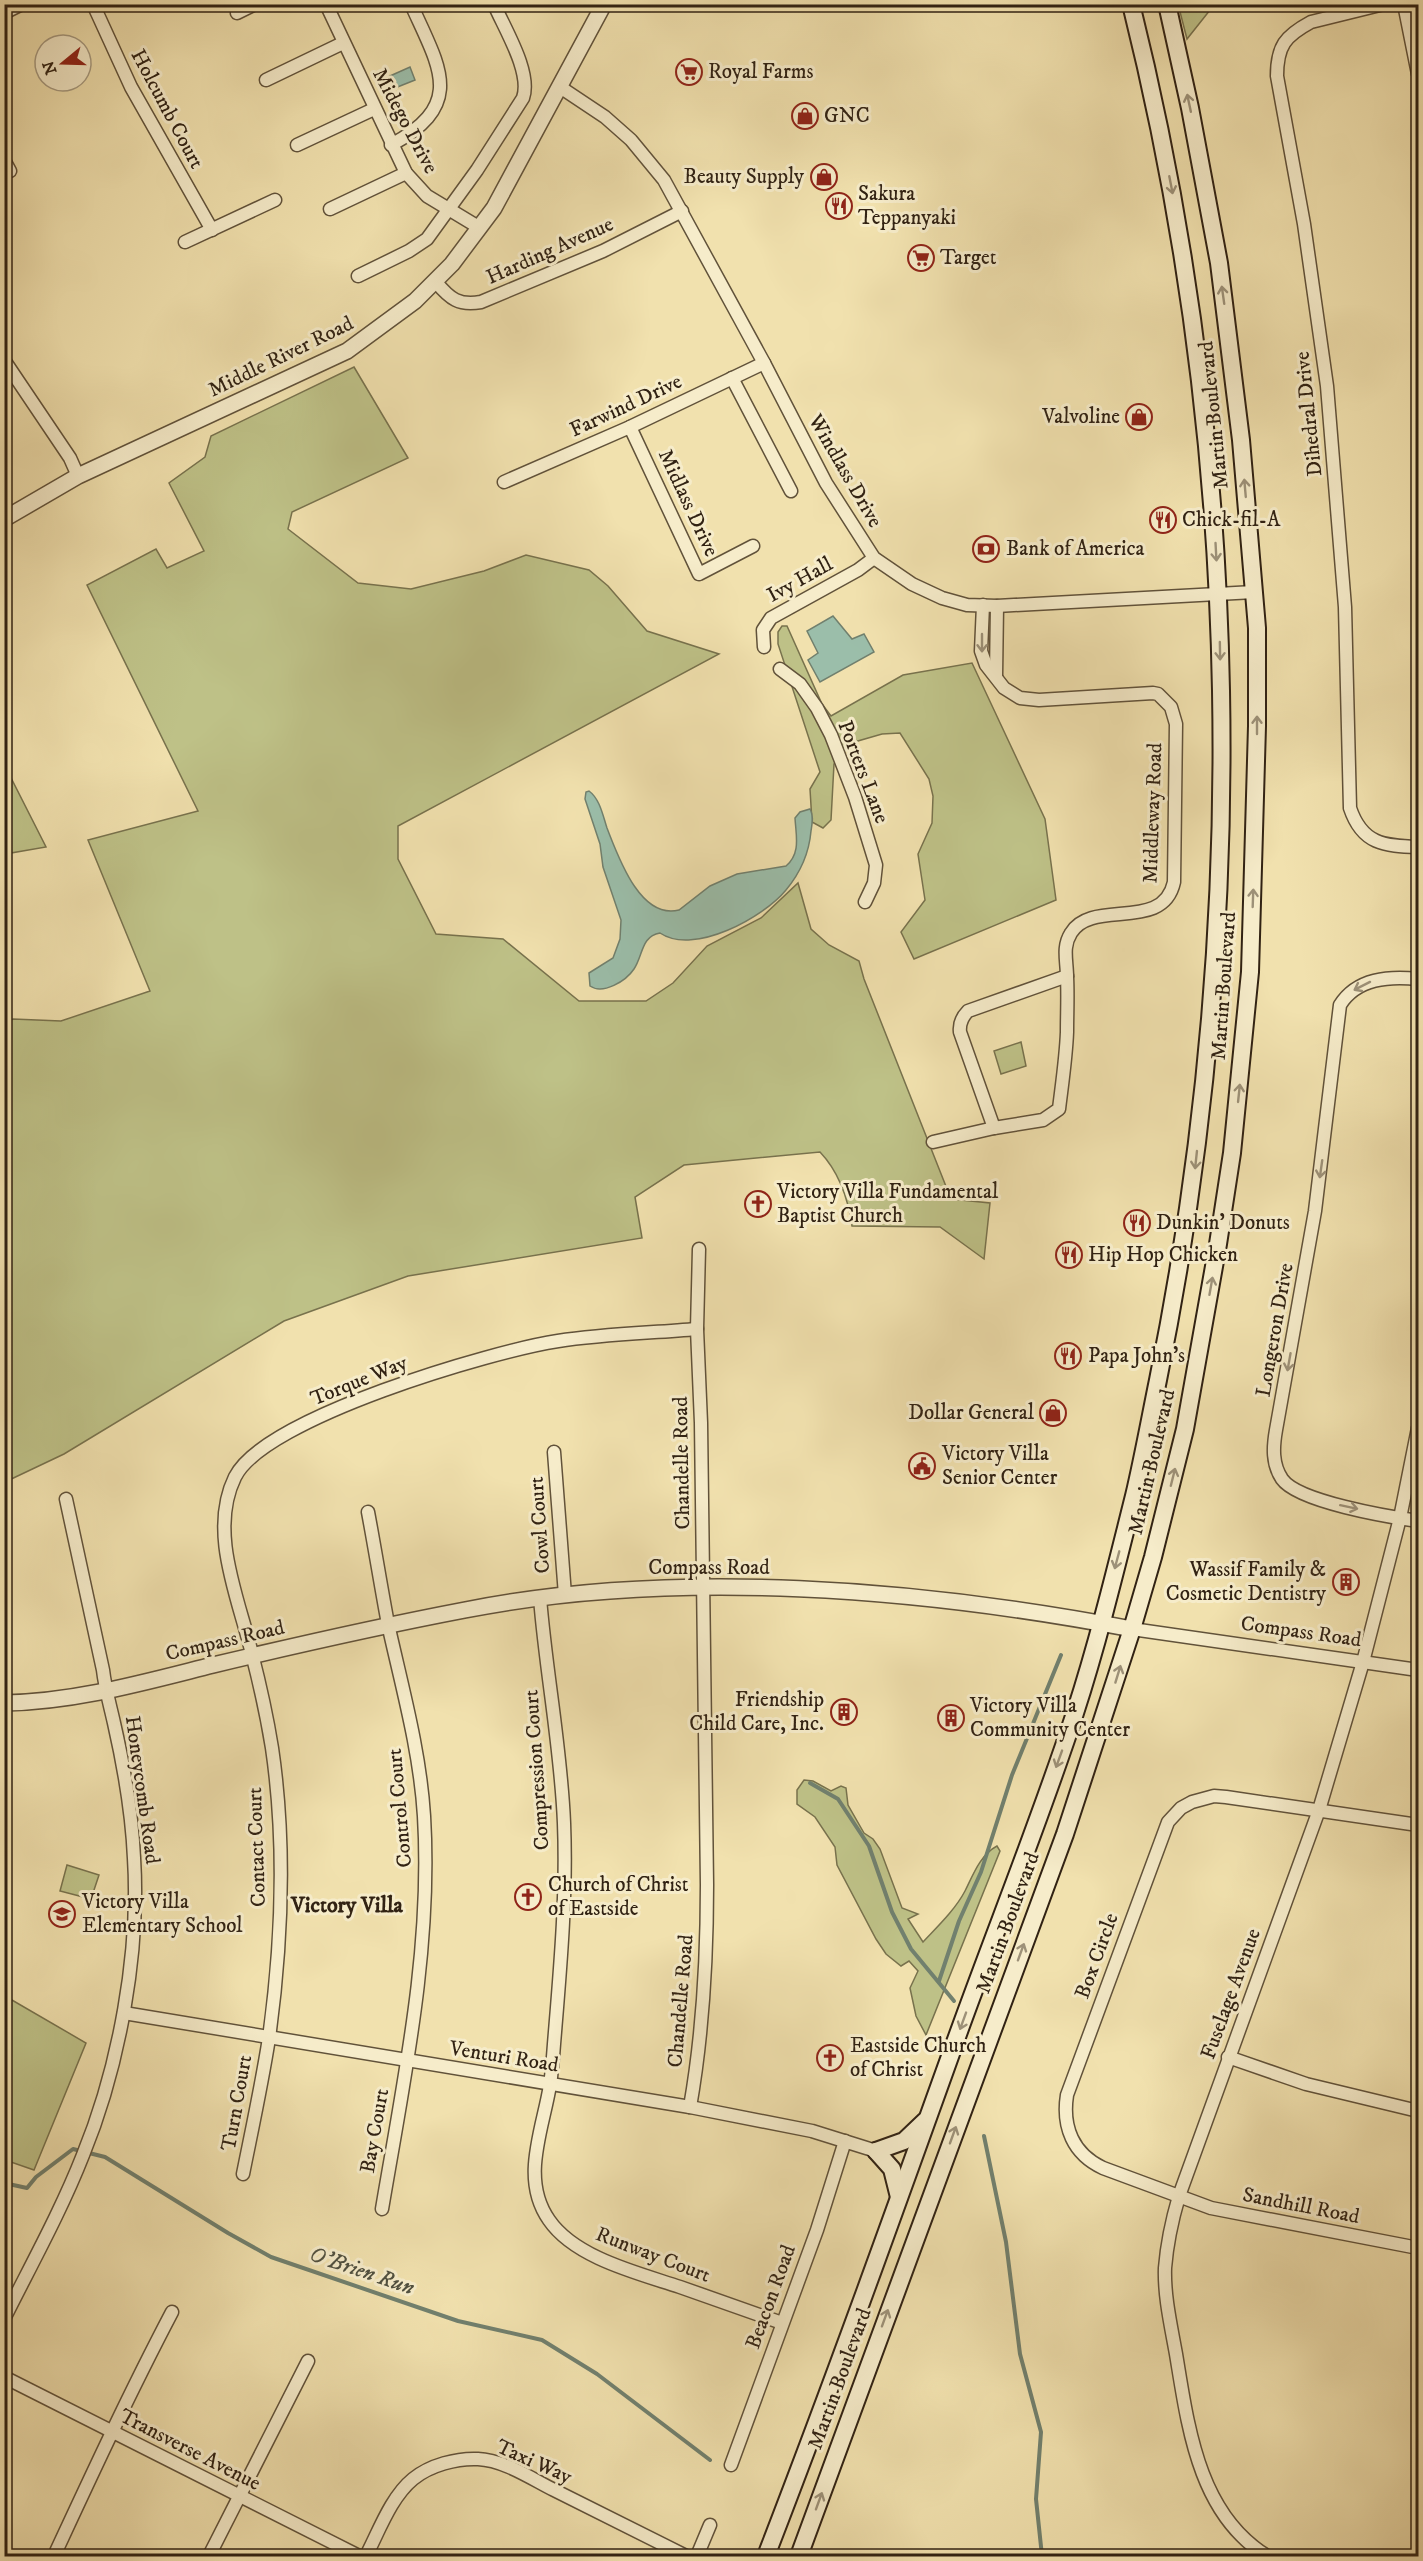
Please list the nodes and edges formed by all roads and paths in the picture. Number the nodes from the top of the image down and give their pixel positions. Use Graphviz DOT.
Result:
graph roads {
  1 [pos="22,4"];
  2 [pos="93,4"];
  3 [pos="255,4"];
  4 [pos="326,4"];
  5 [pos="411,4"];
  6 [pos="494,4"];
  7 [pos="604,4"];
  8 [pos="1131,4"];
  9 [pos="1167,4"];
  10 [pos="1384,4"];
  11 [pos="1404,4"];
  12 [pos="4,13"];
  13 [pos="237,13"];
  14 [pos="343,44"];
  15 [pos="1419,74"];
  16 [pos="266,80"];
  17 [pos="560,87"];
  18 [pos="374,109"];
  19 [pos="297,144"];
  20 [pos="391,145"];
  21 [pos="406,173"];
  22 [pos="275,200"];
  23 [pos="330,209"];
  24 [pos="450,209"];
  25 [pos="682,211"];
  26 [pos="480,228"];
  27 [pos="212,230"];
  28 [pos="185,242"];
  29 [pos="358,276"];
  30 [pos="436,282"];
  31 [pos="4,360"];
  32 [pos="764,363"];
  33 [pos="732,378"];
  34 [pos="630,427"];
  35 [pos="78,476"];
  36 [pos="504,482"];
  37 [pos="791,491"];
  38 [pos="4,519"];
  39 [pos="753,546"];
  40 [pos="874,558"];
  41 [pos="1254,592"];
  42 [pos="1218,593"];
  43 [pos="983,605"];
  44 [pos="997,606"];
  45 [pos="764,647"];
  46 [pos="780,669"];
  47 [pos="996,675"];
  48 [pos="1419,847"];
  49 [pos="865,902"];
  50 [pos="1067,976"];
  51 [pos="1419,979"];
  52 [pos="994,1128"];
  53 [pos="933,1142"];
  54 [pos="699,1250"];
  55 [pos="697,1329"];
  56 [pos="1419,1428"];
  57 [pos="555,1452"];
  58 [pos="66,1499"];
  59 [pos="368,1512"];
  60 [pos="1400,1518"];
  61 [pos="1419,1521"];
  62 [pos="704,1589"];
  63 [pos="565,1595"];
  64 [pos="540,1598"];
  65 [pos="1100,1623"];
  66 [pos="389,1625"];
  67 [pos="1132,1629"];
  68 [pos="253,1656"];
  69 [pos="1363,1662"];
  70 [pos="1419,1670"];
  71 [pos="106,1691"];
  72 [pos="4,1703"];
  73 [pos="1319,1810"];
  74 [pos="1419,1824"];
  75 [pos="124,2013"];
  76 [pos="269,2038"];
  77 [pos="1228,2057"];
  78 [pos="409,2061"];
  79 [pos="551,2084"];
  80 [pos="690,2107"];
  81 [pos="1419,2111"];
  82 [pos="929,2118"];
  83 [pos="844,2141"];
  84 [pos="876,2151"];
  85 [pos="243,2174"];
  86 [pos="1179,2196"];
  87 [pos="899,2197"];
  88 [pos="382,2208"];
  89 [pos="1419,2248"];
  90 [pos="172,2312"];
  91 [pos="4,2319"];
  92 [pos="782,2324"];
  93 [pos="308,2361"];
  94 [pos="4,2377"];
  95 [pos="113,2432"];
  96 [pos="731,2464"];
  97 [pos="238,2497"];
  98 [pos="710,2525"];
  99 [pos="54,2556"];
  100 [pos="209,2556"];
  101 [pos="358,2556"];
  102 [pos="366,2556"];
  103 [pos="686,2556"];
  104 [pos="697,2556"];
  105 [pos="766,2556"];
  106 [pos="799,2556"];
  107 [pos="1267,2556"];
  1 -- 12 [label="street"];
  2 -- 27 [label="street, Holcumb Court"];
  3 -- 13 [label="street"];
  4 -- 14 [label="street, Midego Drive"];
  5 -- 20 [label="street"];
  6 -- 24 [label="street"];
  7 -- 17 [label="street, Middle River Road"];
  8 -- 42 [label="main road, Martin Boulevard, one-way"];
  41 -- 9 [label="main road, Martin Boulevard, one-way"];
  10 -- 48 [label="street, Dihedral Drive"];
  11 -- 15 [label="street"];
  14 -- 16 [label="street"];
  14 -- 18 [label="street, Midego Drive"];
  17 -- 25 [label="street, Windlass Drive"];
  17 -- 26 [label="street, Middle River Road"];
  18 -- 19 [label="street"];
  18 -- 20 [label="street, Midego Drive"];
  20 -- 21 [label="street, Midego Drive"];
  21 -- 23 [label="street"];
  21 -- 24 [label="street, Midego Drive"];
  22 -- 27 [label="street"];
  24 -- 26 [label="street, Midego Drive"];
  24 -- 29 [label="street"];
  25 -- 30 [label="street, Harding Avenue"];
  25 -- 32 [label="street, Windlass Drive"];
  26 -- 30 [label="street, Middle River Road"];
  27 -- 28 [label="street"];
  30 -- 35 [label="street, Middle River Road"];
  31 -- 35 [label="street"];
  32 -- 33 [label="street, Farwind Drive"];
  32 -- 40 [label="street, Windlass Drive"];
  33 -- 34 [label="street, Farwind Drive"];
  33 -- 37 [label="street"];
  34 -- 36 [label="street, Farwind Drive"];
  34 -- 39 [label="street, Midlass Drive"];
  35 -- 38 [label="street, Middle River Road"];
  40 -- 43 [label="street, Windlass Drive"];
  40 -- 45 [label="street, Ivy Hall"];
  41 -- 42 [label="street, Windlass Drive"];
  67 -- 41 [label="main road, Martin Boulevard, one-way"];
  42 -- 44 [label="street, Windlass Drive"];
  42 -- 65 [label="main road, Martin Boulevard, one-way"];
  43 -- 44 [label="street, Windlass Drive"];
  43 -- 47 [label="street, Middleway Road, one-way"];
  44 -- 47 [label="street"];
  46 -- 49 [label="street, Porters Lane"];
  47 -- 50 [label="street, Middleway Road"];
  50 -- 52 [label="street, Middleway Road"];
  50 -- 52 [label="street"];
  51 -- 60 [label="street, Longeron Drive, one-way"];
  52 -- 53 [label="street"];
  54 -- 55 [label="street, Chandelle Road"];
  55 -- 62 [label="street, Chandelle Road"];
  55 -- 68 [label="street, Torque Way"];
  56 -- 60 [label="street, Fuselage Avenue"];
  57 -- 63 [label="street, Cowl Court"];
  58 -- 71 [label="street, Honeycomb Road"];
  59 -- 66 [label="street, Control Court"];
  60 -- 61 [label="street, Longeron Drive"];
  60 -- 69 [label="street, Fuselage Avenue"];
  62 -- 63 [label="street, Compass Road"];
  62 -- 65 [label="street, Compass Road"];
  62 -- 80 [label="street, Chandelle Road"];
  63 -- 64 [label="street, Compass Road"];
  64 -- 66 [label="street, Compass Road"];
  64 -- 79 [label="street, Compression Court"];
  65 -- 67 [label="street, Compass Road"];
  65 -- 82 [label="main road, Martin Boulevard, one-way"];
  66 -- 68 [label="street, Compass Road"];
  66 -- 78 [label="street, Control Court"];
  67 -- 69 [label="street, Compass Road"];
  106 -- 67 [label="main road, Martin Boulevard, one-way"];
  68 -- 71 [label="street, Compass Road"];
  68 -- 76 [label="street, Contact Court"];
  69 -- 70 [label="street, Compass Road"];
  69 -- 73 [label="street, Fuselage Avenue"];
  71 -- 72 [label="street, Compass Road"];
  71 -- 75 [label="street, Honeycomb Road"];
  73 -- 74 [label="street, Box Circle"];
  73 -- 77 [label="street, Fuselage Avenue"];
  73 -- 86 [label="street, Box Circle"];
  75 -- 76 [label="street, Venturi Road"];
  75 -- 91 [label="street, Honeycomb Road"];
  76 -- 78 [label="street, Venturi Road"];
  76 -- 85 [label="street, Turn Court"];
  77 -- 81 [label="street"];
  77 -- 86 [label="street, Fuselage Avenue"];
  78 -- 79 [label="street, Venturi Road"];
  78 -- 88 [label="street, Bay Court"];
  79 -- 80 [label="street, Venturi Road"];
  79 -- 92 [label="street, Runway Court"];
  80 -- 83 [label="street, Venturi Road"];
  82 -- 84 [label="main road"];
  82 -- 87 [label="main road, Martin Boulevard"];
  83 -- 84 [label="street, Venturi Road"];
  83 -- 92 [label="street, Beacon Road"];
  84 -- 87 [label="main road"];
  86 -- 89 [label="street, Sandhill Road"];
  86 -- 107 [label="street, Fuselage Avenue"];
  87 -- 105 [label="main road, Martin Boulevard"];
  90 -- 95 [label="street"];
  92 -- 96 [label="street, Beacon Road"];
  93 -- 97 [label="street"];
  94 -- 95 [label="street, Transverse Avenue"];
  95 -- 97 [label="street, Transverse Avenue"];
  95 -- 99 [label="street"];
  97 -- 100 [label="street"];
  97 -- 101 [label="street, Transverse Avenue"];
  98 -- 104 [label="street"];
  102 -- 103 [label="street, Taxi Way"];
}
